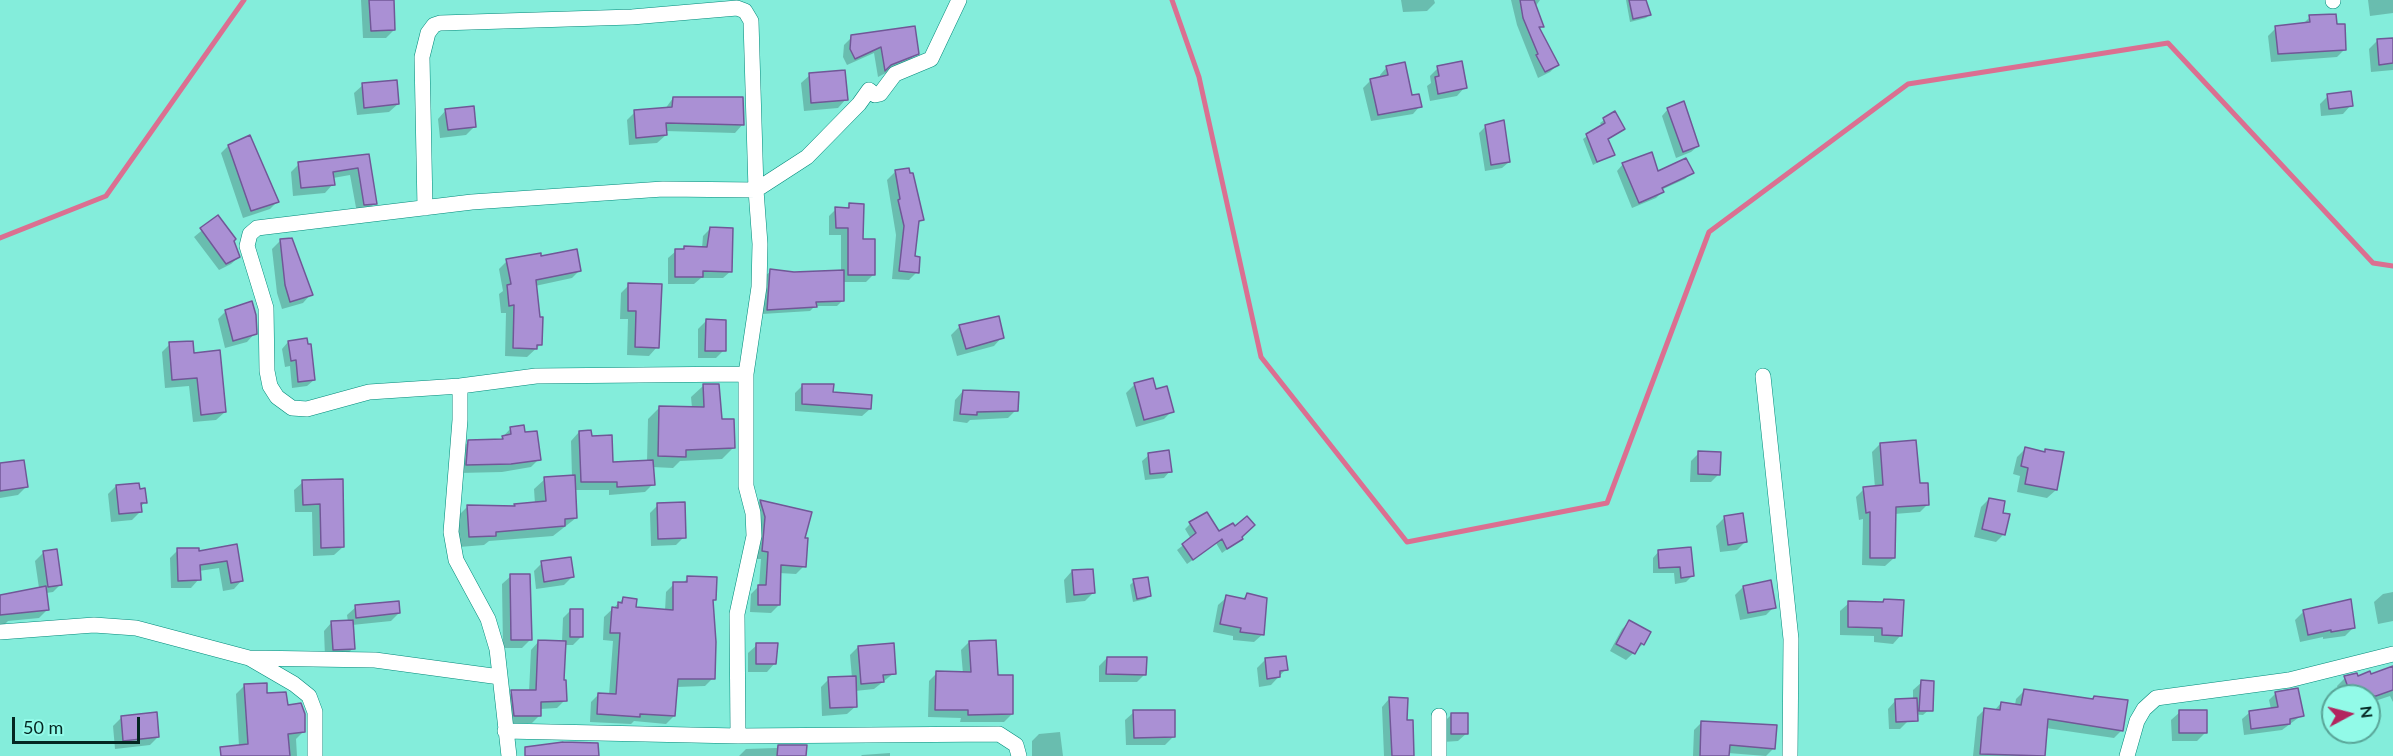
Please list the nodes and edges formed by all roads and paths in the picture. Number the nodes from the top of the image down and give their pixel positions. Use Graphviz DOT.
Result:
graph roads {
  1 [pos="959,0"];
  2 [pos="756,190"];
  3 [pos="425,208"];
  4 [pos="746,374"];
  5 [pos="1763,376"];
  6 [pos="459,386"];
  7 [pos="0,632"];
  8 [pos="2393,654"];
  9 [pos="249,657"];
  10 [pos="500,677"];
  11 [pos="1439,716"];
  12 [pos="505,731"];
  13 [pos="738,736"];
  14 [pos="315,756"];
  15 [pos="509,756"];
  16 [pos="1019,756"];
  17 [pos="1439,756"];
  18 [pos="1790,756"];
  19 [pos="2127,756"];
  1 -- 2 [label="street"];
  2 -- 3 [label="street"];
  2 -- 3 [label="street"];
  2 -- 4 [label="street"];
  3 -- 6 [label="street"];
  4 -- 6 [label="street"];
  4 -- 13 [label="street"];
  5 -- 18 [label="street"];
  6 -- 10 [label="street"];
  7 -- 9 [label="street"];
  8 -- 19 [label="street"];
  9 -- 10 [label="street"];
  9 -- 14 [label="street"];
  10 -- 12 [label="street"];
  11 -- 17 [label="street"];
  12 -- 13 [label="street"];
  12 -- 15 [label="street"];
  13 -- 16 [label="street"];
}
